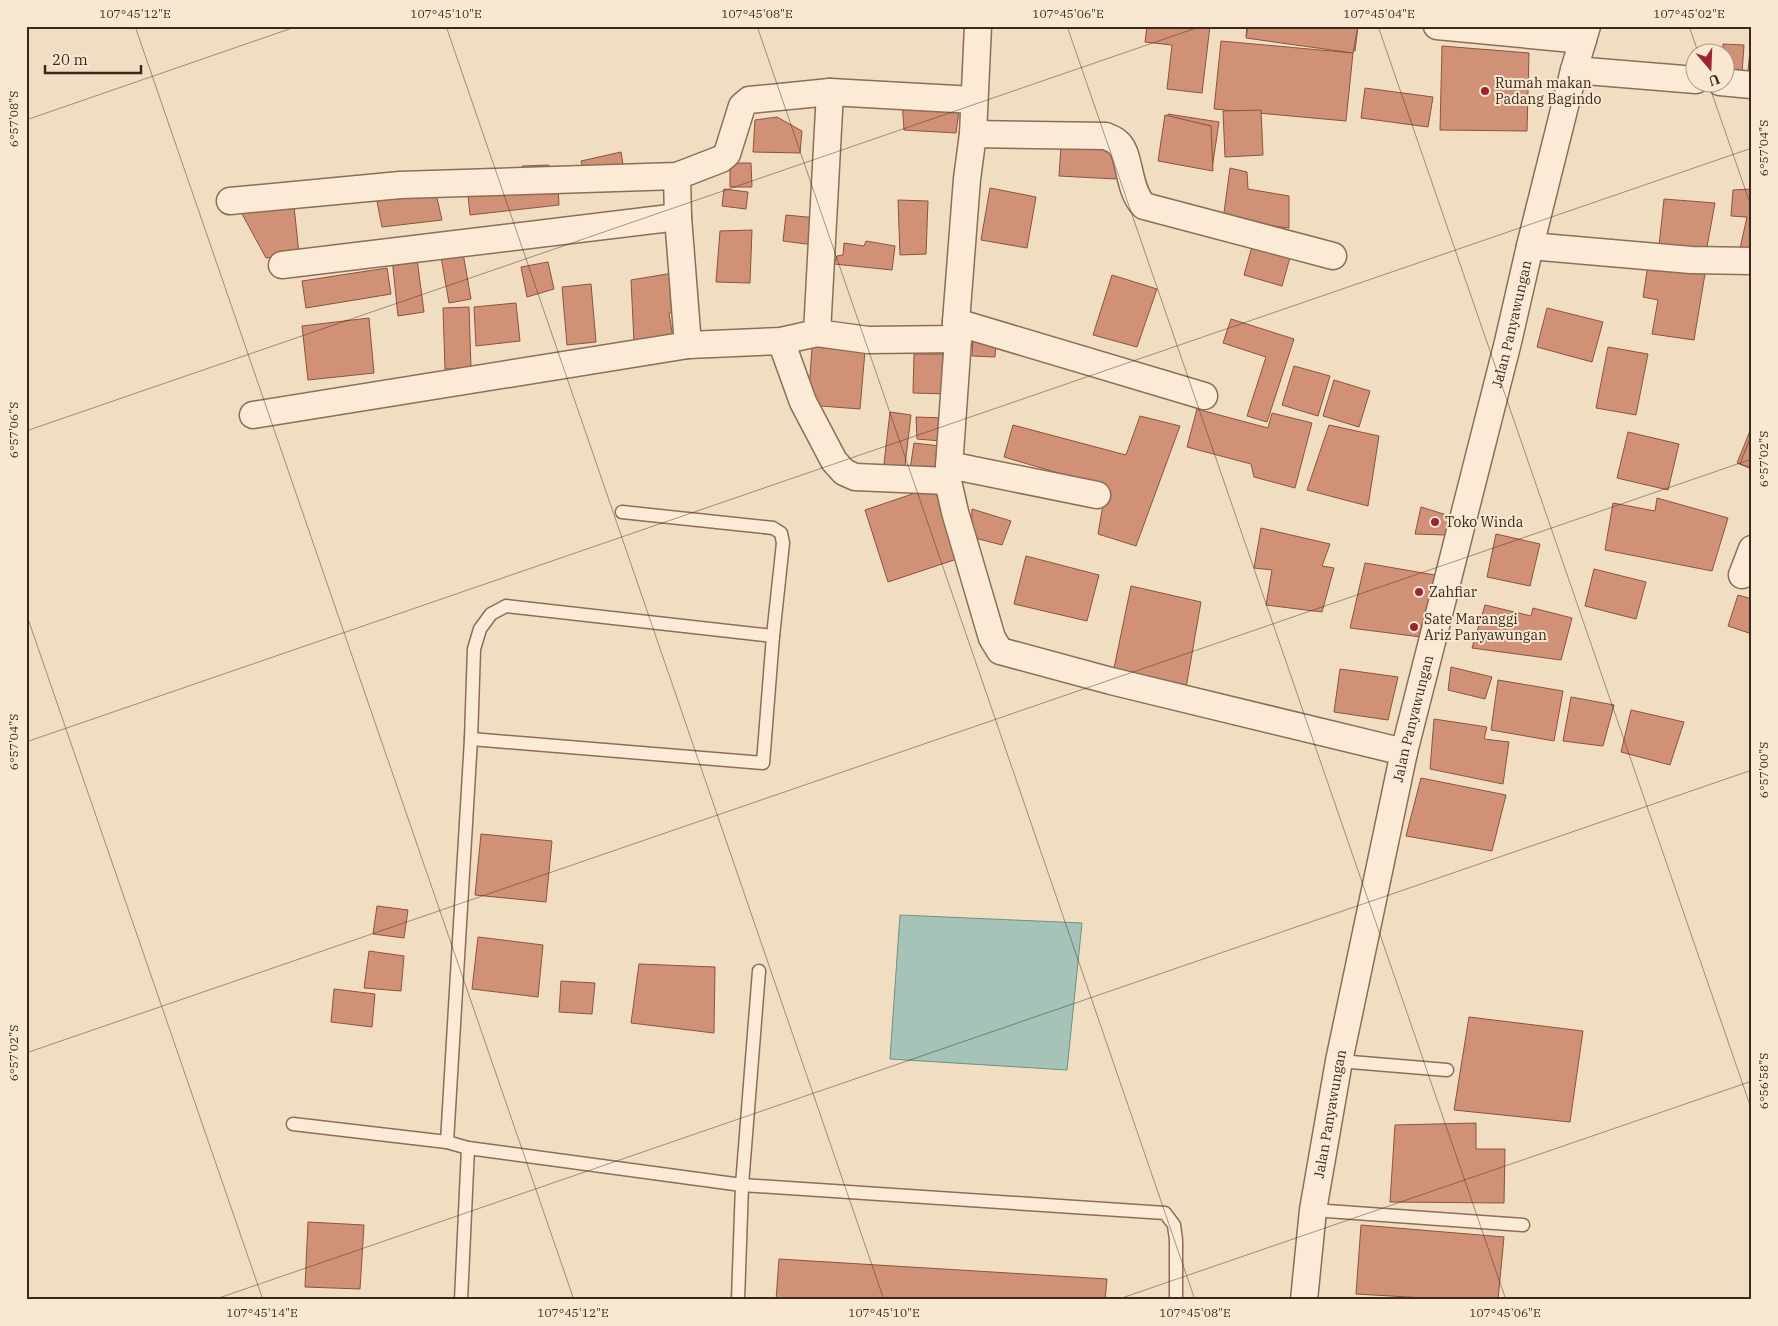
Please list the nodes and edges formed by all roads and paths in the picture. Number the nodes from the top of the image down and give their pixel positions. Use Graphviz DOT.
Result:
graph roads {
  1 [pos="978,26"];
  2 [pos="1437,26"];
  3 [pos="1585,33"];
  4 [pos="1574,70"];
  5 [pos="1686,79"];
  6 [pos="1736,84"];
  7 [pos="1752,85"];
  8 [pos="830,92"];
  9 [pos="974,100"];
  10 [pos="973,134"];
  11 [pos="677,176"];
  12 [pos="230,200"];
  13 [pos="678,217"];
  14 [pos="1530,246"];
  15 [pos="1333,256"];
  16 [pos="1752,262"];
  17 [pos="282,265"];
  18 [pos="957,330"];
  19 [pos="817,333"];
  20 [pos="781,342"];
  21 [pos="688,345"];
  22 [pos="1204,396"];
  23 [pos="253,415"];
  24 [pos="948,473"];
  25 [pos="1097,495"];
  26 [pos="622,512"];
  27 [pos="1752,549"];
  28 [pos="1742,575"];
  29 [pos="773,636"];
  30 [pos="471,739"];
  31 [pos="1404,752"];
  32 [pos="759,971"];
  33 [pos="1340,1061"];
  34 [pos="1447,1070"];
  35 [pos="293,1124"];
  36 [pos="447,1142"];
  37 [pos="468,1148"];
  38 [pos="742,1185"];
  39 [pos="1313,1210"];
  40 [pos="1524,1225"];
  41 [pos="461,1300"];
  42 [pos="738,1300"];
  43 [pos="1176,1300"];
  44 [pos="1304,1300"];
  1 -- 9 [label="street"];
  2 -- 3 [label="street"];
  3 -- 4 [label="street, Jalan Panyawungan"];
  4 -- 5 [label="street"];
  4 -- 14 [label="street, Jalan Panyawungan"];
  6 -- 7 [label="street"];
  8 -- 9 [label="street"];
  8 -- 11 [label="street"];
  8 -- 19 [label="street"];
  9 -- 10 [label="street"];
  10 -- 15 [label="street"];
  10 -- 18 [label="street"];
  11 -- 12 [label="street"];
  11 -- 13 [label="street"];
  13 -- 17 [label="street"];
  13 -- 21 [label="street"];
  14 -- 16 [label="street"];
  14 -- 31 [label="street, Jalan Panyawungan"];
  18 -- 19 [label="street"];
  18 -- 22 [label="street"];
  18 -- 24 [label="street"];
  19 -- 20 [label="street"];
  20 -- 21 [label="street"];
  20 -- 24 [label="street"];
  21 -- 23 [label="street"];
  24 -- 25 [label="street"];
  24 -- 31 [label="street"];
  26 -- 29 [label="lane"];
  27 -- 28 [label="street"];
  29 -- 30 [label="lane"];
  29 -- 30 [label="lane"];
  30 -- 36 [label="lane"];
  31 -- 33 [label="street, Jalan Panyawungan"];
  32 -- 38 [label="lane"];
  33 -- 34 [label="lane"];
  33 -- 39 [label="street, Jalan Panyawungan"];
  35 -- 36 [label="lane"];
  36 -- 37 [label="lane"];
  37 -- 38 [label="lane"];
  37 -- 41 [label="lane"];
  38 -- 42 [label="lane"];
  38 -- 43 [label="lane"];
  39 -- 40 [label="lane"];
  39 -- 44 [label="street, Jalan Panyawungan"];
}
